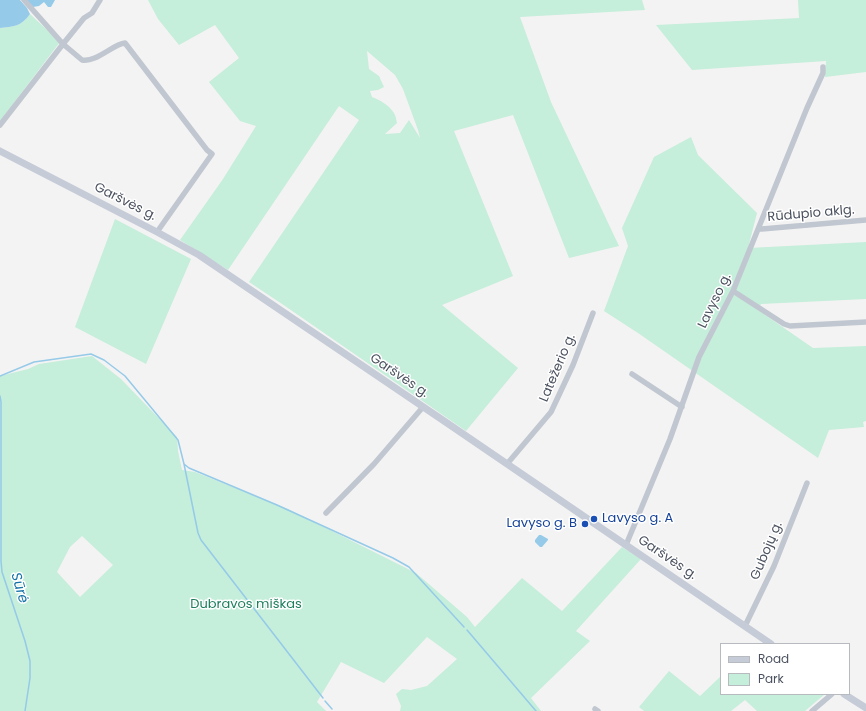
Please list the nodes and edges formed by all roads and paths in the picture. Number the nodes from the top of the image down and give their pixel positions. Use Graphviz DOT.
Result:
graph roads {
  1 [pos="24,0"];
  2 [pos="100,0"];
  3 [pos="63,44"];
  4 [pos="823,67"];
  5 [pos="0,125"];
  6 [pos="0,151"];
  7 [pos="866,220"];
  8 [pos="759,229"];
  9 [pos="157,232"];
  10 [pos="733,291"];
  11 [pos="593,313"];
  12 [pos="866,322"];
  13 [pos="632,374"];
  14 [pos="424,407"];
  15 [pos="682,407"];
  16 [pos="507,464"];
  17 [pos="807,483"];
  18 [pos="326,513"];
  19 [pos="626,545"];
  20 [pos="745,626"];
  21 [pos="770,643"];
  22 [pos="831,695"];
  23 [pos="846,695"];
  24 [pos="866,708"];
  25 [pos="812,711"];
  1 -- 3 [label="street"];
  2 -- 3 [label="street"];
  3 -- 5 [label="street"];
  3 -- 9 [label="street"];
  4 -- 8 [label="street, Lavyso g."];
  6 -- 9 [label="main road, Garšvės g."];
  7 -- 8 [label="street, Rūdupio aklg."];
  8 -- 10 [label="street, Lavyso g."];
  9 -- 14 [label="main road, Garšvės g."];
  10 -- 12 [label="street"];
  10 -- 15 [label="street, Lavyso g."];
  11 -- 16 [label="street, Latežerio g."];
  13 -- 15 [label="street"];
  14 -- 16 [label="main road, Garšvės g."];
  14 -- 18 [label="street"];
  15 -- 19 [label="street, Lavyso g."];
  16 -- 19 [label="main road, Garšvės g."];
  17 -- 20 [label="street, Gubojų g."];
  19 -- 20 [label="main road, Garšvės g."];
  20 -- 21 [label="main road, Garšvės g."];
  22 -- 25 [label="street"];
  23 -- 24 [label="main road"];
}
